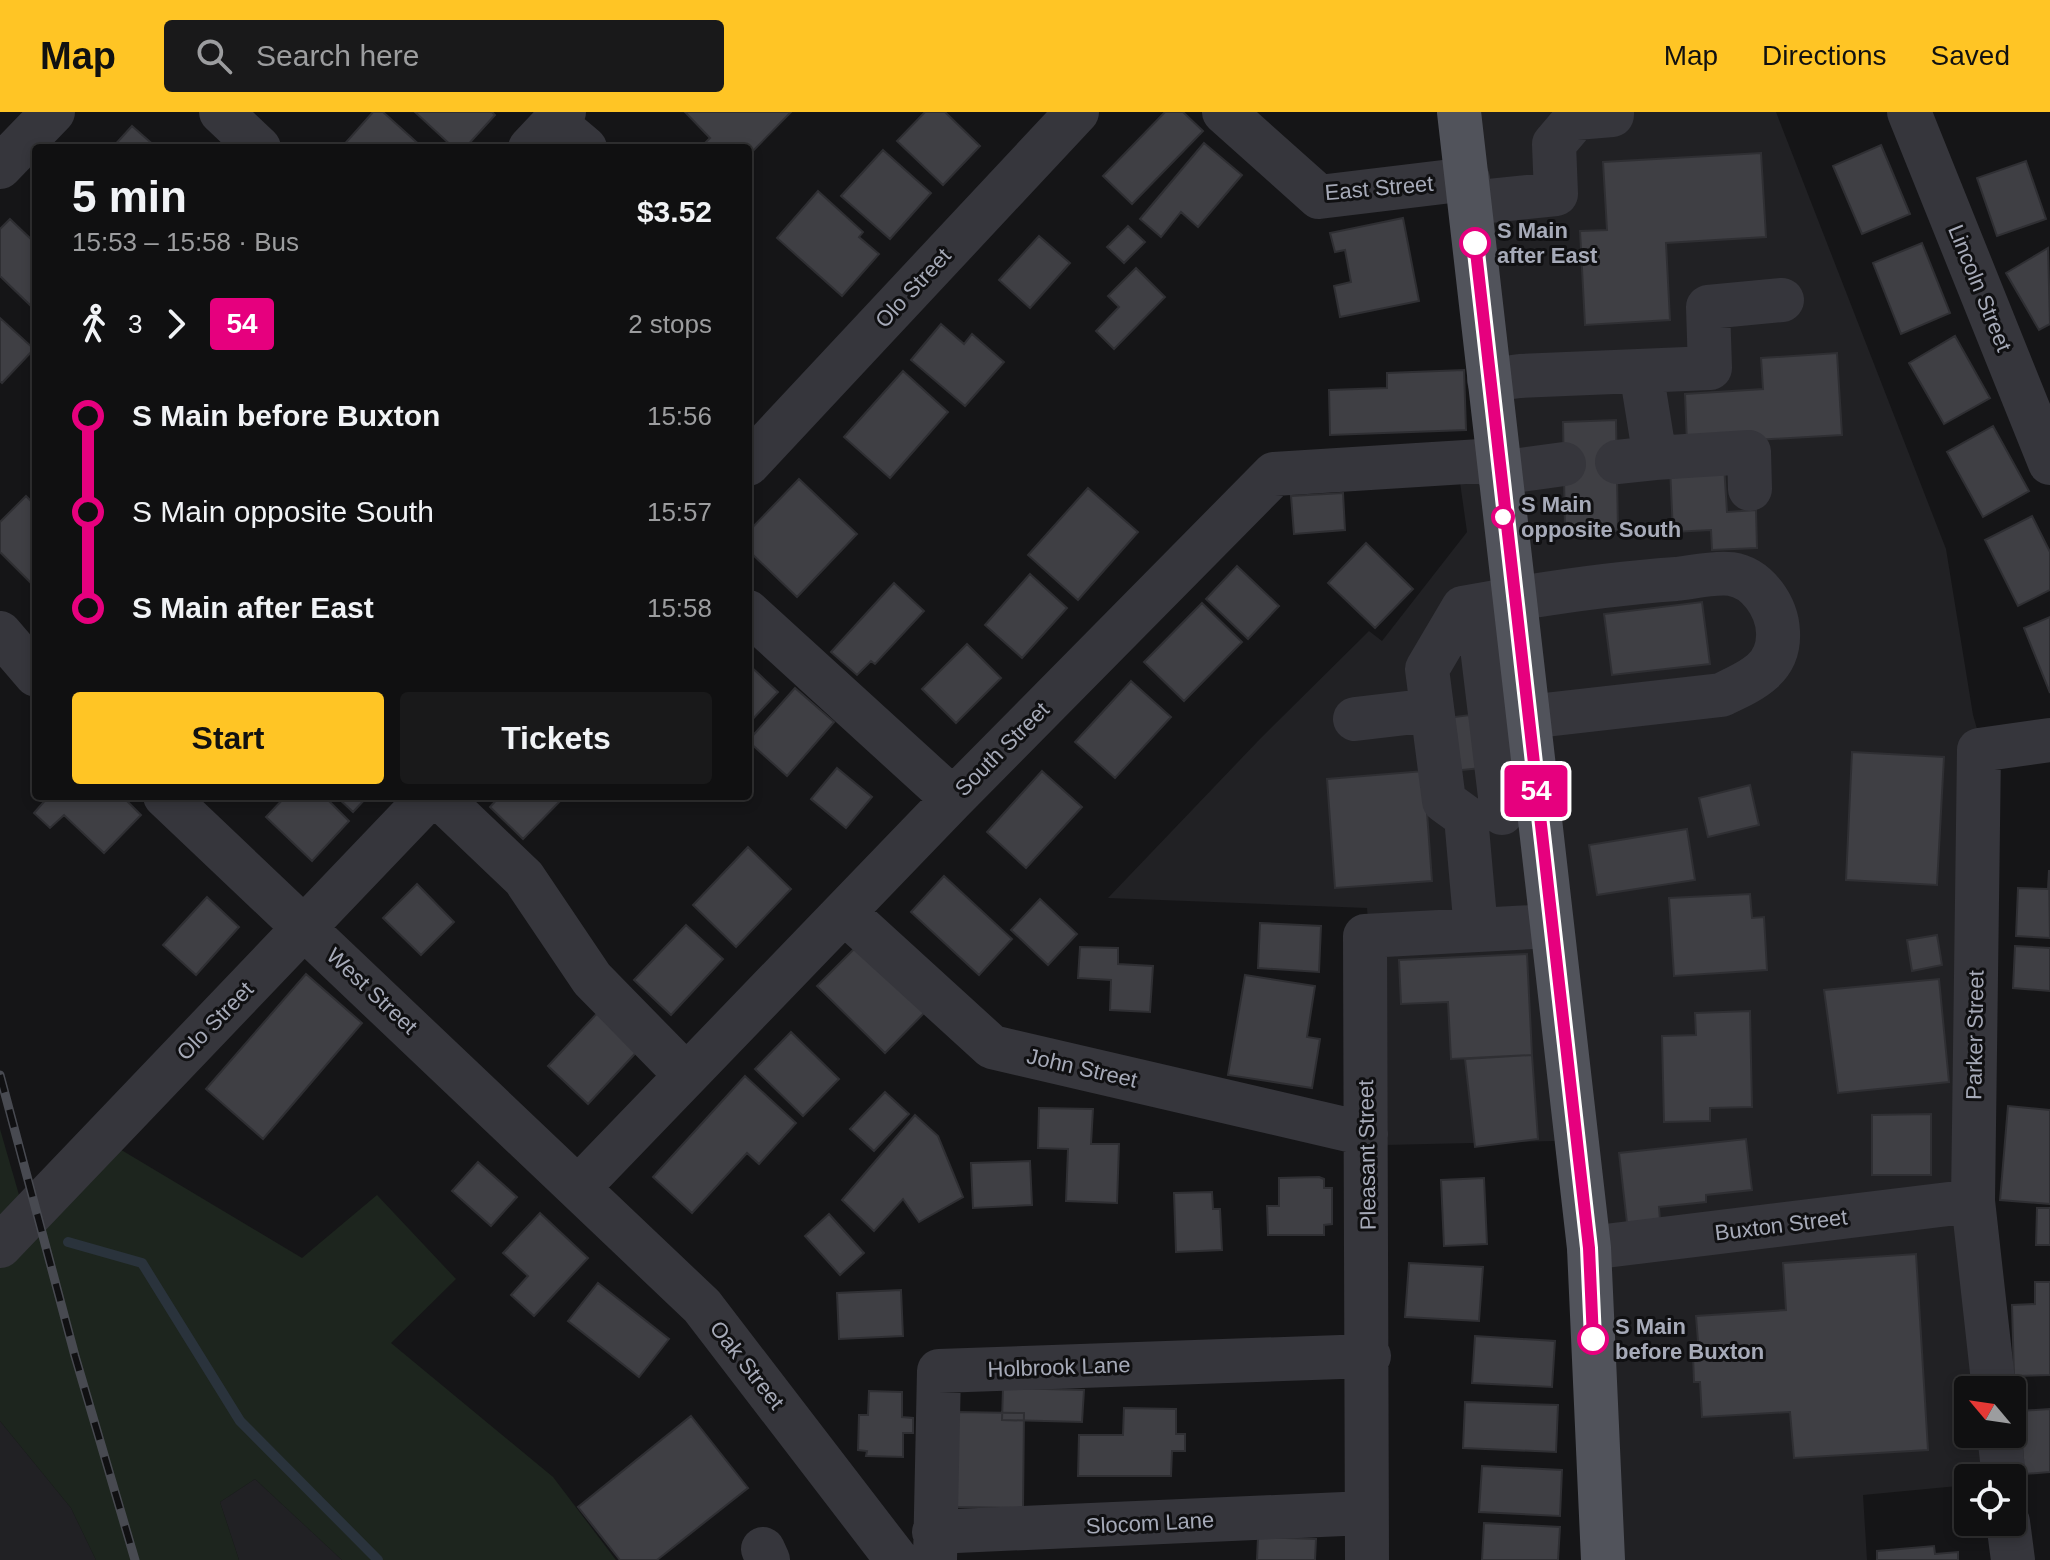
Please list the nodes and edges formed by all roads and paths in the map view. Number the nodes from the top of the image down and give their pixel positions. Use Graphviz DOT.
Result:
graph roads {
  1 [pos="53,112"];
  2 [pos="221,112"];
  3 [pos="1077,112"];
  4 [pos="1224,112"];
  5 [pos="1459,112"];
  6 [pos="1612,112"];
  7 [pos="1909,112"];
  8 [pos="255,144"];
  9 [pos="0,167"];
  10 [pos="1469,191"];
  11 [pos="1782,300"];
  12 [pos="1641,371"];
  13 [pos="1489,380"];
  14 [pos="752,460"];
  15 [pos="2050,463"];
  16 [pos="1564,464"];
  17 [pos="1498,467"];
  18 [pos="1750,489"];
  19 [pos="1495,603"];
  20 [pos="752,616"];
  21 [pos="0,633"];
  22 [pos="32,668"];
  23 [pos="1432,710"];
  24 [pos="1355,719"];
  25 [pos="1509,719"];
  26 [pos="2050,740"];
  27 [pos="953,799"];
  28 [pos="169,800"];
  29 [pos="426,800"];
  30 [pos="442,800"];
  31 [pos="1502,813"];
  32 [pos="844,912"];
  33 [pos="1551,926"];
  34 [pos="305,928"];
  35 [pos="1476,930"];
  36 [pos="686,1075"];
  37 [pos="1366,1134"];
  38 [pos="578,1188"];
  39 [pos="1973,1201"];
  40 [pos="0,1246"];
  41 [pos="1589,1248"];
  42 [pos="1369,1356"];
  43 [pos="1992,1376"];
  44 [pos="1366,1513"];
  45 [pos="2010,1536"];
  46 [pos="934,1546"];
  47 [pos="897,1560"];
  48 [pos="1367,1560"];
  49 [pos="1603,1560"];
  50 [pos="2013,1560"];
  1 -- 9 [label="street"];
  2 -- 8 [label="street"];
  3 -- 14 [label="street, Olo Street"];
  4 -- 10 [label="street, East Street"];
  5 -- 10 [label="main road"];
  6 -- 10 [label="street, East Street"];
  7 -- 15 [label="street, Lincoln Street"];
  10 -- 13 [label="main road"];
  11 -- 12 [label="street"];
  12 -- 13 [label="street"];
  12 -- 18 [label="street"];
  13 -- 17 [label="main road"];
  16 -- 17 [label="street, South Street"];
  17 -- 19 [label="main road"];
  17 -- 27 [label="street, South Street"];
  19 -- 23 [label="street"];
  19 -- 25 [label="main road"];
  19 -- 25 [label="street"];
  20 -- 27 [label="street"];
  21 -- 22 [label="street"];
  23 -- 24 [label="street"];
  23 -- 31 [label="street"];
  25 -- 31 [label="main road"];
  26 -- 39 [label="street, Parker Street"];
  27 -- 32 [label="street, South Street"];
  28 -- 34 [label="street, West Street"];
  29 -- 34 [label="street, Olo Street"];
  30 -- 36 [label="street"];
  31 -- 33 [label="main road"];
  31 -- 35 [label="street"];
  32 -- 36 [label="street, South Street"];
  32 -- 37 [label="street, John Street"];
  33 -- 35 [label="street, Pleasant Street"];
  33 -- 41 [label="main road"];
  34 -- 38 [label="street, West Street"];
  34 -- 40 [label="street, Olo Street"];
  35 -- 37 [label="street, Pleasant Street"];
  36 -- 38 [label="street, South Street"];
  37 -- 42 [label="street, Pleasant Street"];
  38 -- 47 [label="street, Oak Street"];
  39 -- 41 [label="street, Buxton Street"];
  39 -- 43 [label="street, Parker Street"];
  41 -- 49 [label="main road"];
  42 -- 44 [label="street, Pleasant Street"];
  42 -- 46 [label="street, Holbrook Lane"];
  44 -- 46 [label="street, Slocom Lane"];
  44 -- 48 [label="street, Pleasant Street"];
  45 -- 50 [label="street"];
}
